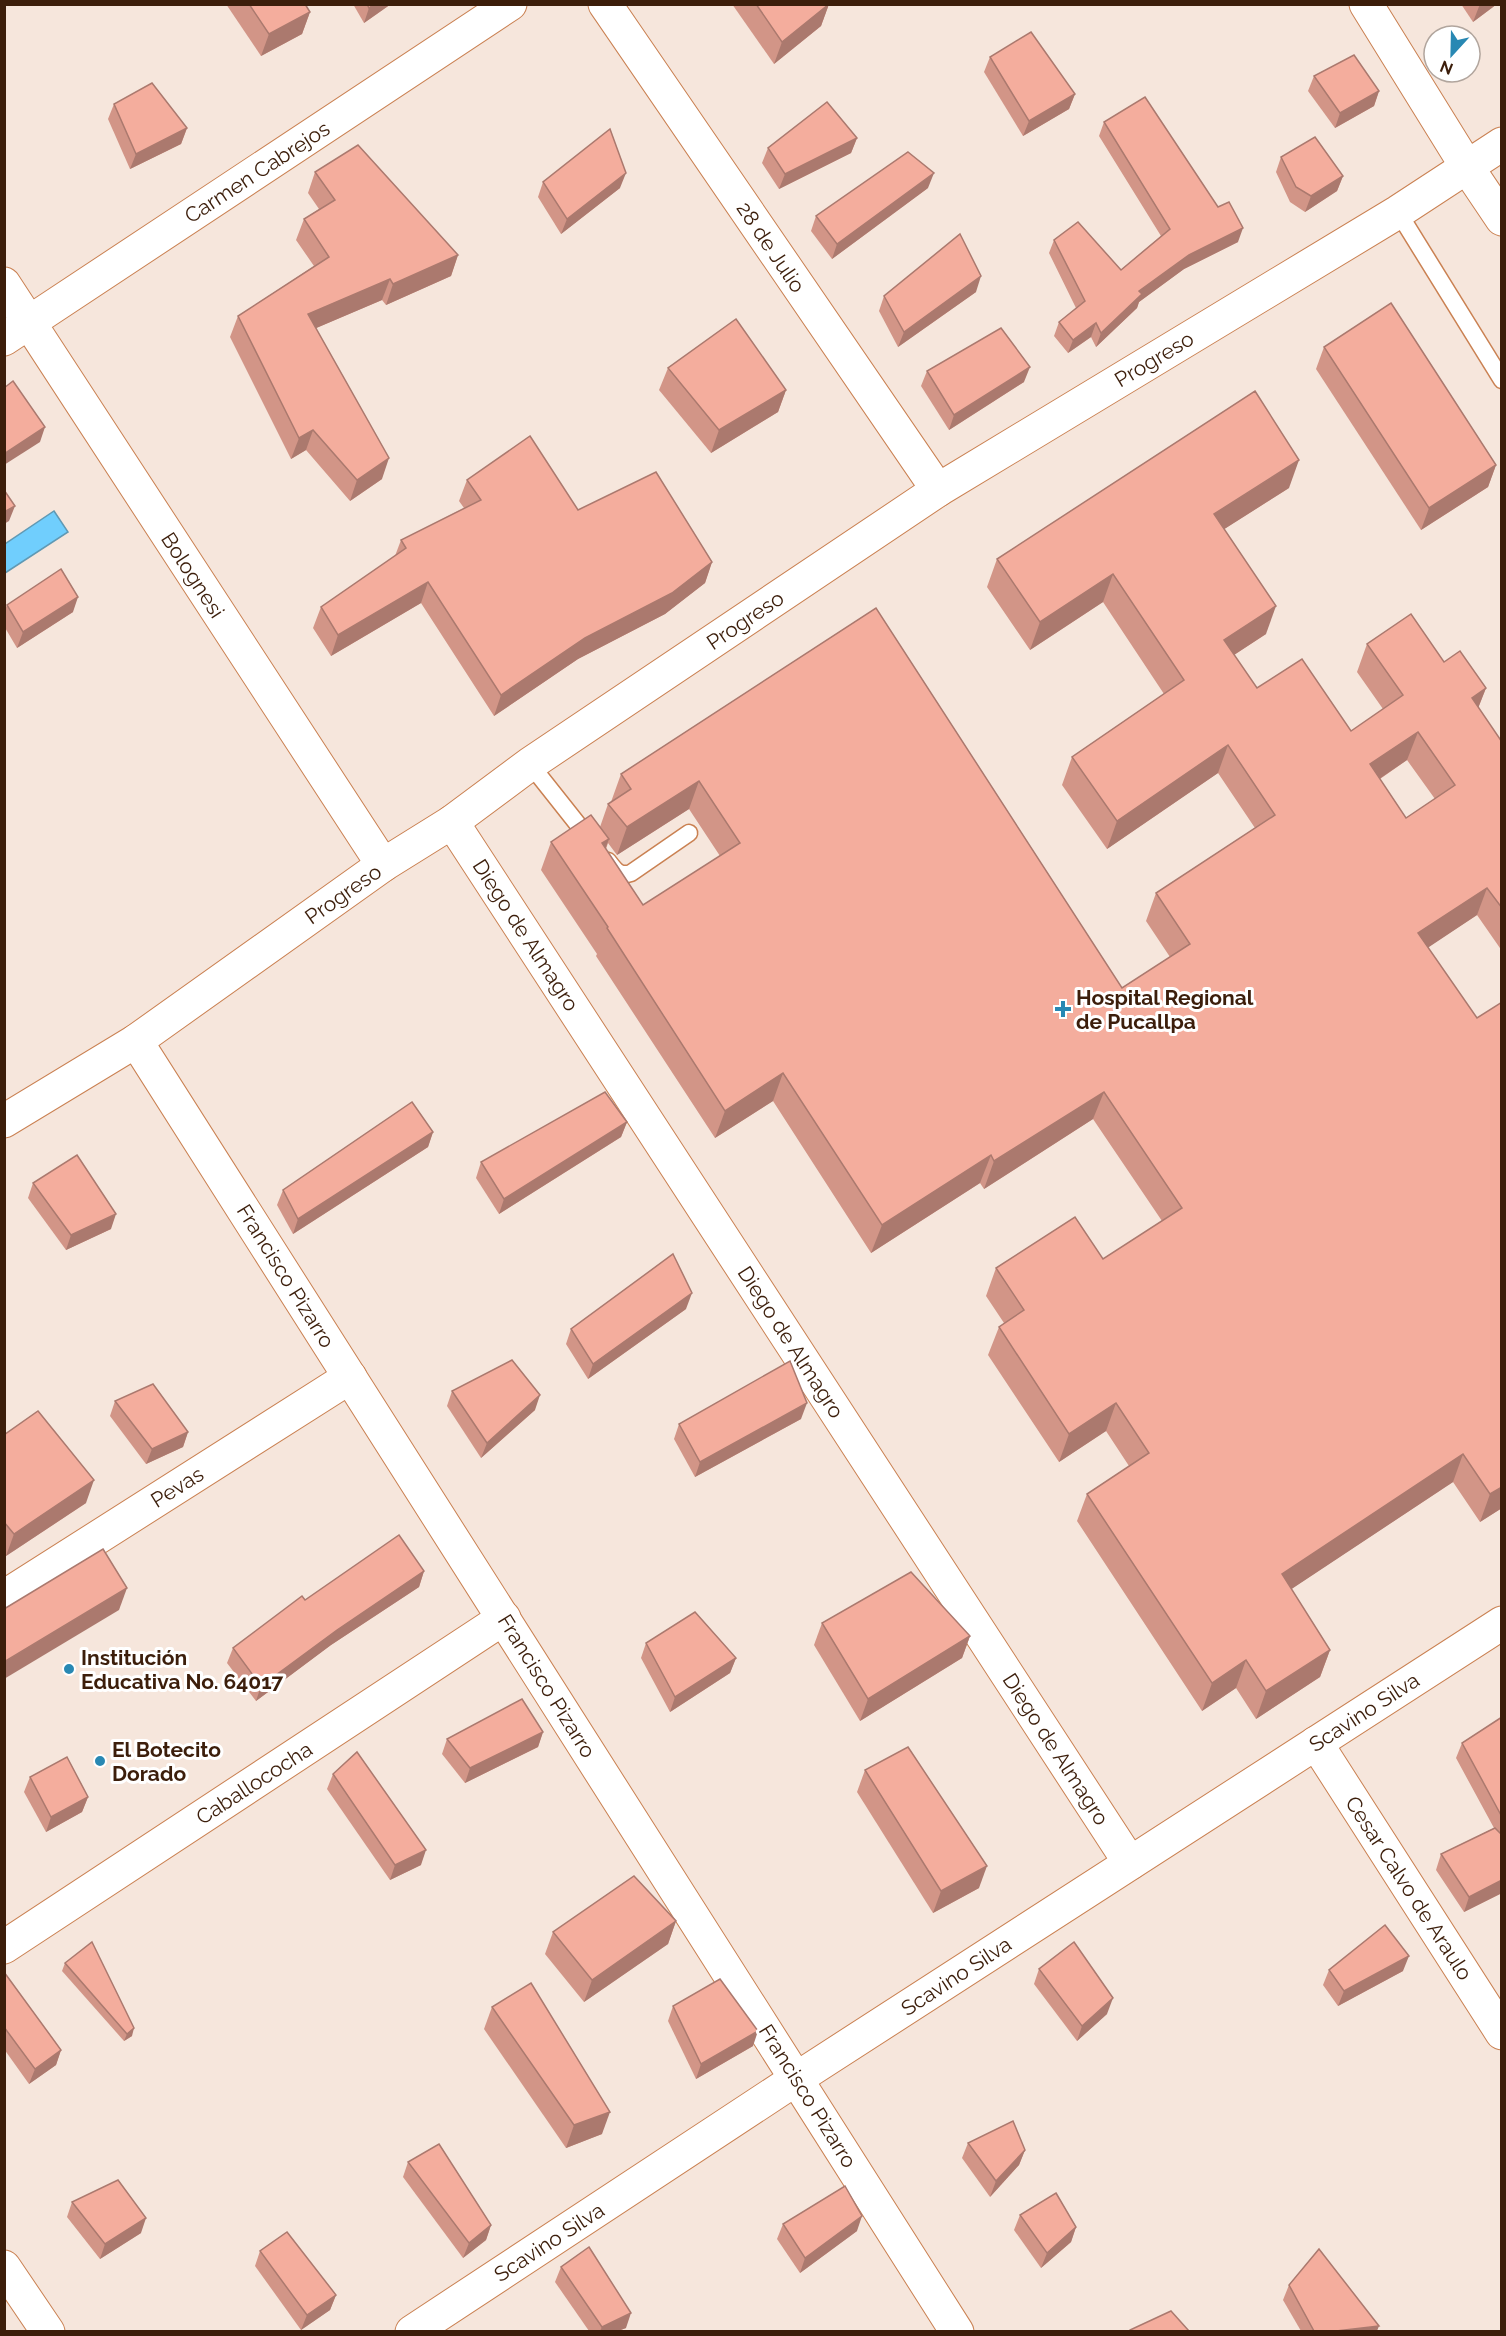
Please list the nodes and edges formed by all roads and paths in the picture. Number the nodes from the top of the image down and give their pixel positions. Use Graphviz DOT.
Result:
graph roads {
  1 [pos="510,4"];
  2 [pos="605,4"];
  3 [pos="1366,4"];
  4 [pos="1502,144"];
  5 [pos="1467,167"];
  6 [pos="1398,212"];
  7 [pos="1502,219"];
  8 [pos="4,284"];
  9 [pos="17,331"];
  10 [pos="1502,380"];
  11 [pos="938,490"];
  12 [pos="530,764"];
  13 [pos="452,822"];
  14 [pos="689,833"];
  15 [pos="383,866"];
  16 [pos="136,1041"];
  17 [pos="4,1121"];
  18 [pos="350,1377"];
  19 [pos="4,1597"];
  20 [pos="504,1618"];
  21 [pos="1502,1623"];
  22 [pos="1316,1743"];
  23 [pos="1130,1863"];
  24 [pos="4,1947"];
  25 [pos="1502,2033"];
  26 [pos="796,2079"];
  27 [pos="4,2267"];
  28 [pos="48,2331"];
  29 [pos="412,2331"];
  30 [pos="957,2331"];
  1 -- 9 [label="street, Carmen Cabrejos"];
  2 -- 11 [label="street, 28 de Julio"];
  3 -- 5 [label="street"];
  4 -- 5 [label="street, Progreso"];
  5 -- 6 [label="street, Progreso"];
  5 -- 7 [label="street"];
  6 -- 10 [label="lane"];
  6 -- 11 [label="street, Progreso"];
  8 -- 9 [label="street, Bolognesi"];
  9 -- 15 [label="street, Bolognesi"];
  11 -- 12 [label="street, Progreso"];
  12 -- 13 [label="street, Progreso"];
  12 -- 14 [label="lane"];
  13 -- 15 [label="street, Progreso"];
  13 -- 23 [label="street, Diego de Almagro"];
  15 -- 16 [label="street, Progreso"];
  16 -- 17 [label="street, Progreso"];
  16 -- 18 [label="street, Francisco Pizarro"];
  18 -- 19 [label="street, Pevas"];
  18 -- 20 [label="street, Francisco Pizarro"];
  20 -- 24 [label="street, Caballococha"];
  20 -- 26 [label="street, Francisco Pizarro"];
  21 -- 22 [label="street, Scavino Silva"];
  22 -- 23 [label="street, Scavino Silva"];
  22 -- 25 [label="street, Cesar Calvo de Araulo"];
  23 -- 26 [label="street, Scavino Silva"];
  26 -- 29 [label="street, Scavino Silva"];
  26 -- 30 [label="street, Francisco Pizarro"];
  27 -- 28 [label="street"];
}
